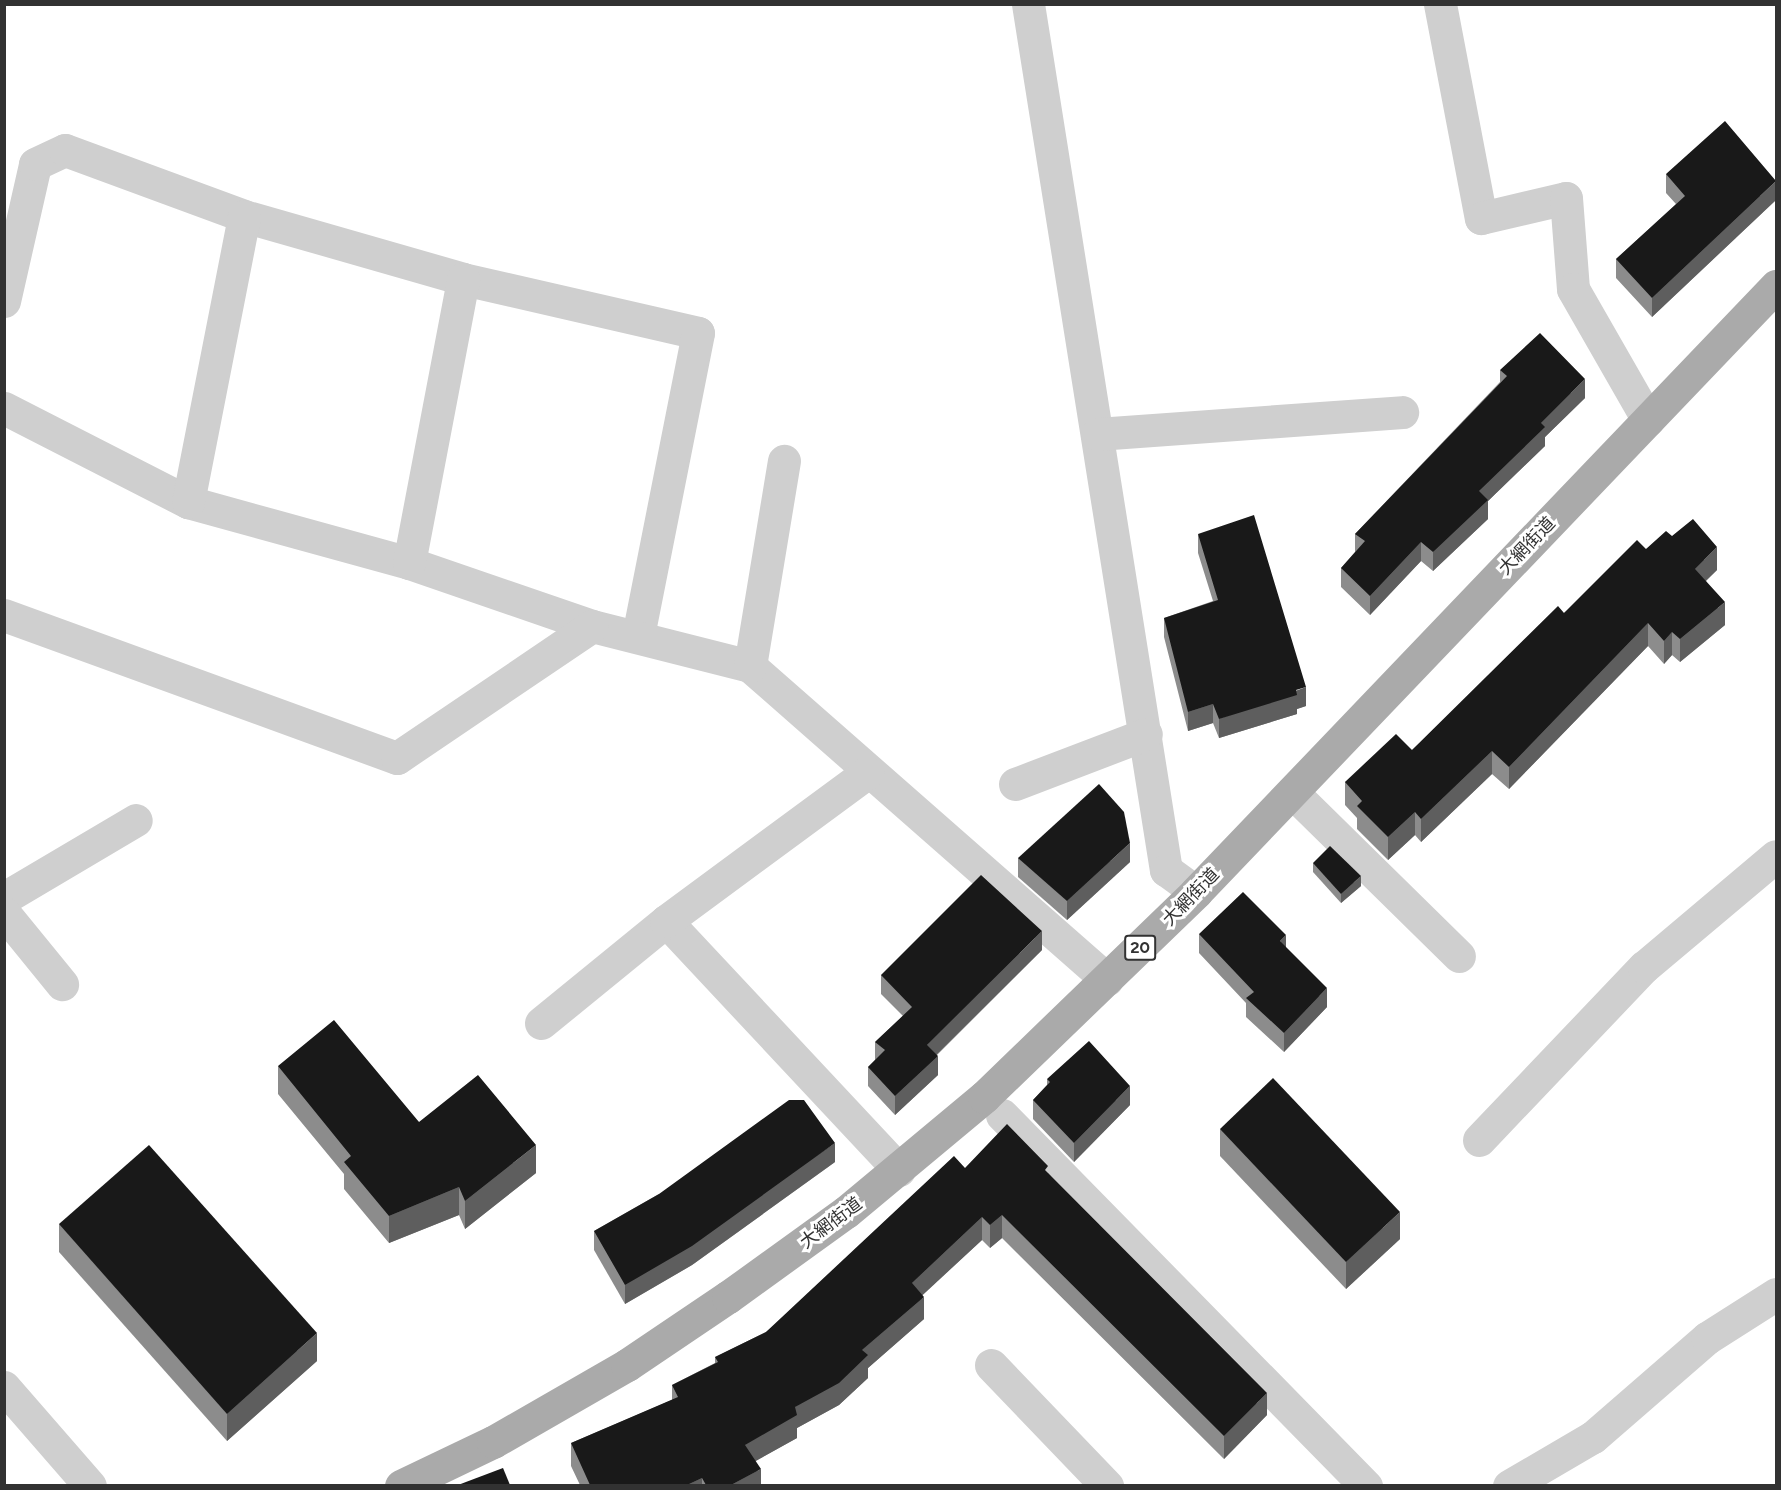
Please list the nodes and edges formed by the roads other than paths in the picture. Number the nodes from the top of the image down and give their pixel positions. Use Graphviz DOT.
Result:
graph roads {
  1 [pos="1028,4"];
  2 [pos="1440,4"];
  3 [pos="244,216"];
  4 [pos="463,279"];
  5 [pos="1776,286"];
  6 [pos="4,301"];
  7 [pos="4,408"];
  8 [pos="1402,412"];
  9 [pos="1648,420"];
  10 [pos="1097,434"];
  11 [pos="784,461"];
  12 [pos="188,502"];
  13 [pos="409,563"];
  14 [pos="4,615"];
  15 [pos="592,626"];
  16 [pos="638,636"];
  17 [pos="750,666"];
  18 [pos="1146,734"];
  19 [pos="867,773"];
  20 [pos="1015,784"];
  21 [pos="1292,792"];
  22 [pos="136,820"];
  23 [pos="1776,856"];
  24 [pos="1196,892"];
  25 [pos="4,898"];
  26 [pos="4,913"];
  27 [pos="666,921"];
  28 [pos="1458,956"];
  29 [pos="1107,980"];
  30 [pos="62,984"];
  31 [pos="541,1023"];
  32 [pos="1002,1115"];
  33 [pos="1479,1140"];
  34 [pos="899,1170"];
  35 [pos="1776,1294"];
  36 [pos="991,1365"];
  37 [pos="4,1387"];
  38 [pos="90,1485"];
  39 [pos="401,1485"];
  40 [pos="1107,1485"];
  41 [pos="1366,1485"];
  42 [pos="1509,1485"];
  1 -- 10 [label="street"];
  2 -- 9 [label="street"];
  3 -- 4 [label="street"];
  3 -- 6 [label="street"];
  3 -- 12 [label="street"];
  4 -- 13 [label="street"];
  4 -- 16 [label="street"];
  5 -- 9 [label="main road, 大網街道 / 20"];
  7 -- 12 [label="street"];
  8 -- 10 [label="street"];
  9 -- 21 [label="main road, 大網街道 / 20"];
  10 -- 18 [label="street"];
  11 -- 17 [label="street"];
  12 -- 13 [label="street"];
  13 -- 15 [label="street"];
  14 -- 15 [label="street"];
  15 -- 16 [label="street"];
  16 -- 17 [label="street"];
  17 -- 19 [label="street"];
  18 -- 20 [label="street"];
  18 -- 24 [label="street"];
  19 -- 27 [label="street"];
  19 -- 29 [label="street"];
  21 -- 24 [label="main road, 大網街道 / 20"];
  21 -- 28 [label="street"];
  22 -- 25 [label="street"];
  23 -- 33 [label="street"];
  24 -- 29 [label="main road, 大網街道 / 20"];
  26 -- 30 [label="street"];
  27 -- 31 [label="street"];
  27 -- 34 [label="street"];
  29 -- 34 [label="main road, 大網街道 / 20"];
  32 -- 41 [label="street"];
  34 -- 39 [label="main road, 大網街道 / 20"];
  35 -- 42 [label="street"];
  36 -- 40 [label="street"];
  37 -- 38 [label="street"];
}
